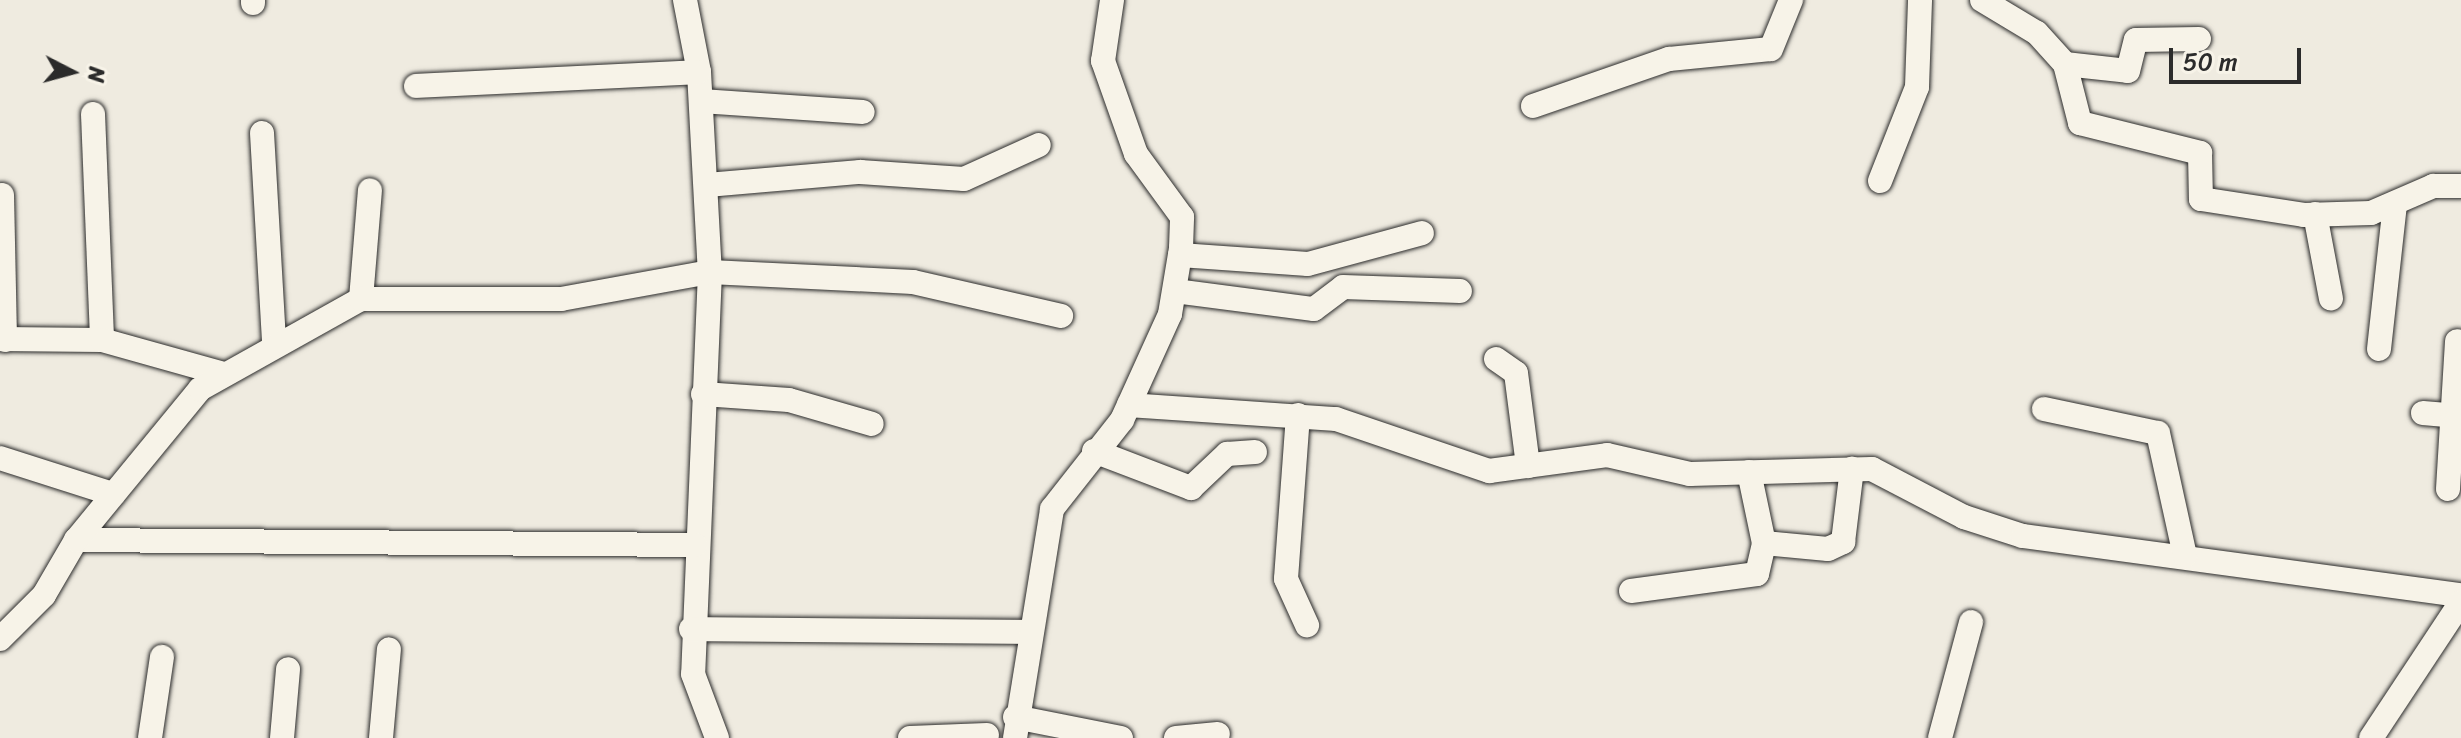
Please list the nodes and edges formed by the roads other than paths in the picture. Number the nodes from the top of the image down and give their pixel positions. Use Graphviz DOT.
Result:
graph roads {
  1 [pos="685,0"];
  2 [pos="1112,0"];
  3 [pos="1791,0"];
  4 [pos="1920,0"];
  5 [pos="1982,0"];
  6 [pos="2199,39"];
  7 [pos="2065,64"];
  8 [pos="699,72"];
  9 [pos="416,86"];
  10 [pos="701,101"];
  11 [pos="1533,106"];
  12 [pos="863,112"];
  13 [pos="93,114"];
  14 [pos="262,133"];
  15 [pos="1039,145"];
  16 [pos="1880,181"];
  17 [pos="707,185"];
  18 [pos="2461,186"];
  19 [pos="370,190"];
  20 [pos="2,195"];
  21 [pos="2395,203"];
  22 [pos="2315,214"];
  23 [pos="1422,233"];
  24 [pos="1180,255"];
  25 [pos="710,272"];
  26 [pos="1175,291"];
  27 [pos="1460,291"];
  28 [pos="361,299"];
  29 [pos="2331,299"];
  30 [pos="1061,316"];
  31 [pos="2,340"];
  32 [pos="102,340"];
  33 [pos="2457,341"];
  34 [pos="274,342"];
  35 [pos="2379,349"];
  36 [pos="1496,359"];
  37 [pos="220,373"];
  38 [pos="703,394"];
  39 [pos="1129,405"];
  40 [pos="2044,409"];
  41 [pos="2423,413"];
  42 [pos="1298,415"];
  43 [pos="2457,416"];
  44 [pos="872,424"];
  45 [pos="1094,451"];
  46 [pos="1255,452"];
  47 [pos="0,458"];
  48 [pos="1528,466"];
  49 [pos="1852,469"];
  50 [pos="1749,472"];
  51 [pos="2448,489"];
  52 [pos="113,494"];
  53 [pos="76,540"];
  54 [pos="1764,543"];
  55 [pos="695,545"];
  56 [pos="2185,556"];
  57 [pos="1631,591"];
  58 [pos="2461,595"];
  59 [pos="2461,602"];
  60 [pos="1971,622"];
  61 [pos="1307,625"];
  62 [pos="691,629"];
  63 [pos="1027,632"];
  64 [pos="0,639"];
  65 [pos="389,649"];
  66 [pos="162,657"];
  67 [pos="288,669"];
  68 [pos="1015,727"];
  69 [pos="1218,734"];
  70 [pos="987,735"];
  71 [pos="150,738"];
  72 [pos="282,738"];
  73 [pos="381,738"];
  74 [pos="717,738"];
  75 [pos="910,738"];
  76 [pos="1121,738"];
  77 [pos="1176,738"];
  78 [pos="1940,738"];
  79 [pos="2371,738"];
  1 -- 8 [label="street"];
  2 -- 24 [label="street"];
  3 -- 11 [label="street"];
  4 -- 16 [label="street"];
  5 -- 7 [label="street"];
  6 -- 7 [label="street"];
  7 -- 22 [label="street"];
  8 -- 9 [label="street"];
  8 -- 10 [label="street"];
  10 -- 12 [label="street"];
  10 -- 17 [label="street"];
  13 -- 32 [label="street"];
  14 -- 34 [label="street"];
  15 -- 17 [label="street"];
  17 -- 25 [label="street"];
  18 -- 21 [label="street"];
  19 -- 28 [label="street"];
  20 -- 31 [label="street"];
  21 -- 22 [label="street"];
  21 -- 35 [label="street"];
  22 -- 29 [label="street"];
  23 -- 24 [label="street"];
  24 -- 26 [label="street"];
  25 -- 28 [label="street"];
  25 -- 30 [label="street"];
  25 -- 38 [label="street"];
  26 -- 27 [label="street"];
  26 -- 39 [label="street"];
  28 -- 34 [label="street"];
  31 -- 32 [label="street"];
  32 -- 37 [label="street"];
  33 -- 43 [label="street"];
  34 -- 37 [label="street"];
  36 -- 48 [label="street"];
  37 -- 52 [label="street"];
  38 -- 44 [label="street"];
  38 -- 55 [label="street"];
  39 -- 42 [label="street"];
  39 -- 45 [label="street"];
  40 -- 56 [label="street"];
  41 -- 43 [label="street"];
  42 -- 48 [label="street"];
  42 -- 61 [label="street"];
  43 -- 51 [label="street"];
  45 -- 46 [label="street"];
  45 -- 63 [label="street"];
  47 -- 52 [label="street"];
  48 -- 50 [label="street"];
  49 -- 50 [label="street"];
  49 -- 54 [label="street"];
  49 -- 56 [label="street"];
  50 -- 54 [label="street"];
  52 -- 53 [label="street"];
  53 -- 55 [label="street"];
  53 -- 64 [label="street"];
  54 -- 57 [label="street"];
  55 -- 62 [label="street"];
  56 -- 58 [label="street"];
  59 -- 79 [label="street"];
  60 -- 78 [label="street"];
  62 -- 63 [label="street"];
  62 -- 74 [label="street"];
  63 -- 68 [label="street"];
  65 -- 73 [label="street"];
  66 -- 71 [label="street"];
  67 -- 72 [label="street"];
  68 -- 76 [label="street"];
  69 -- 77 [label="street"];
  70 -- 75 [label="street"];
}
